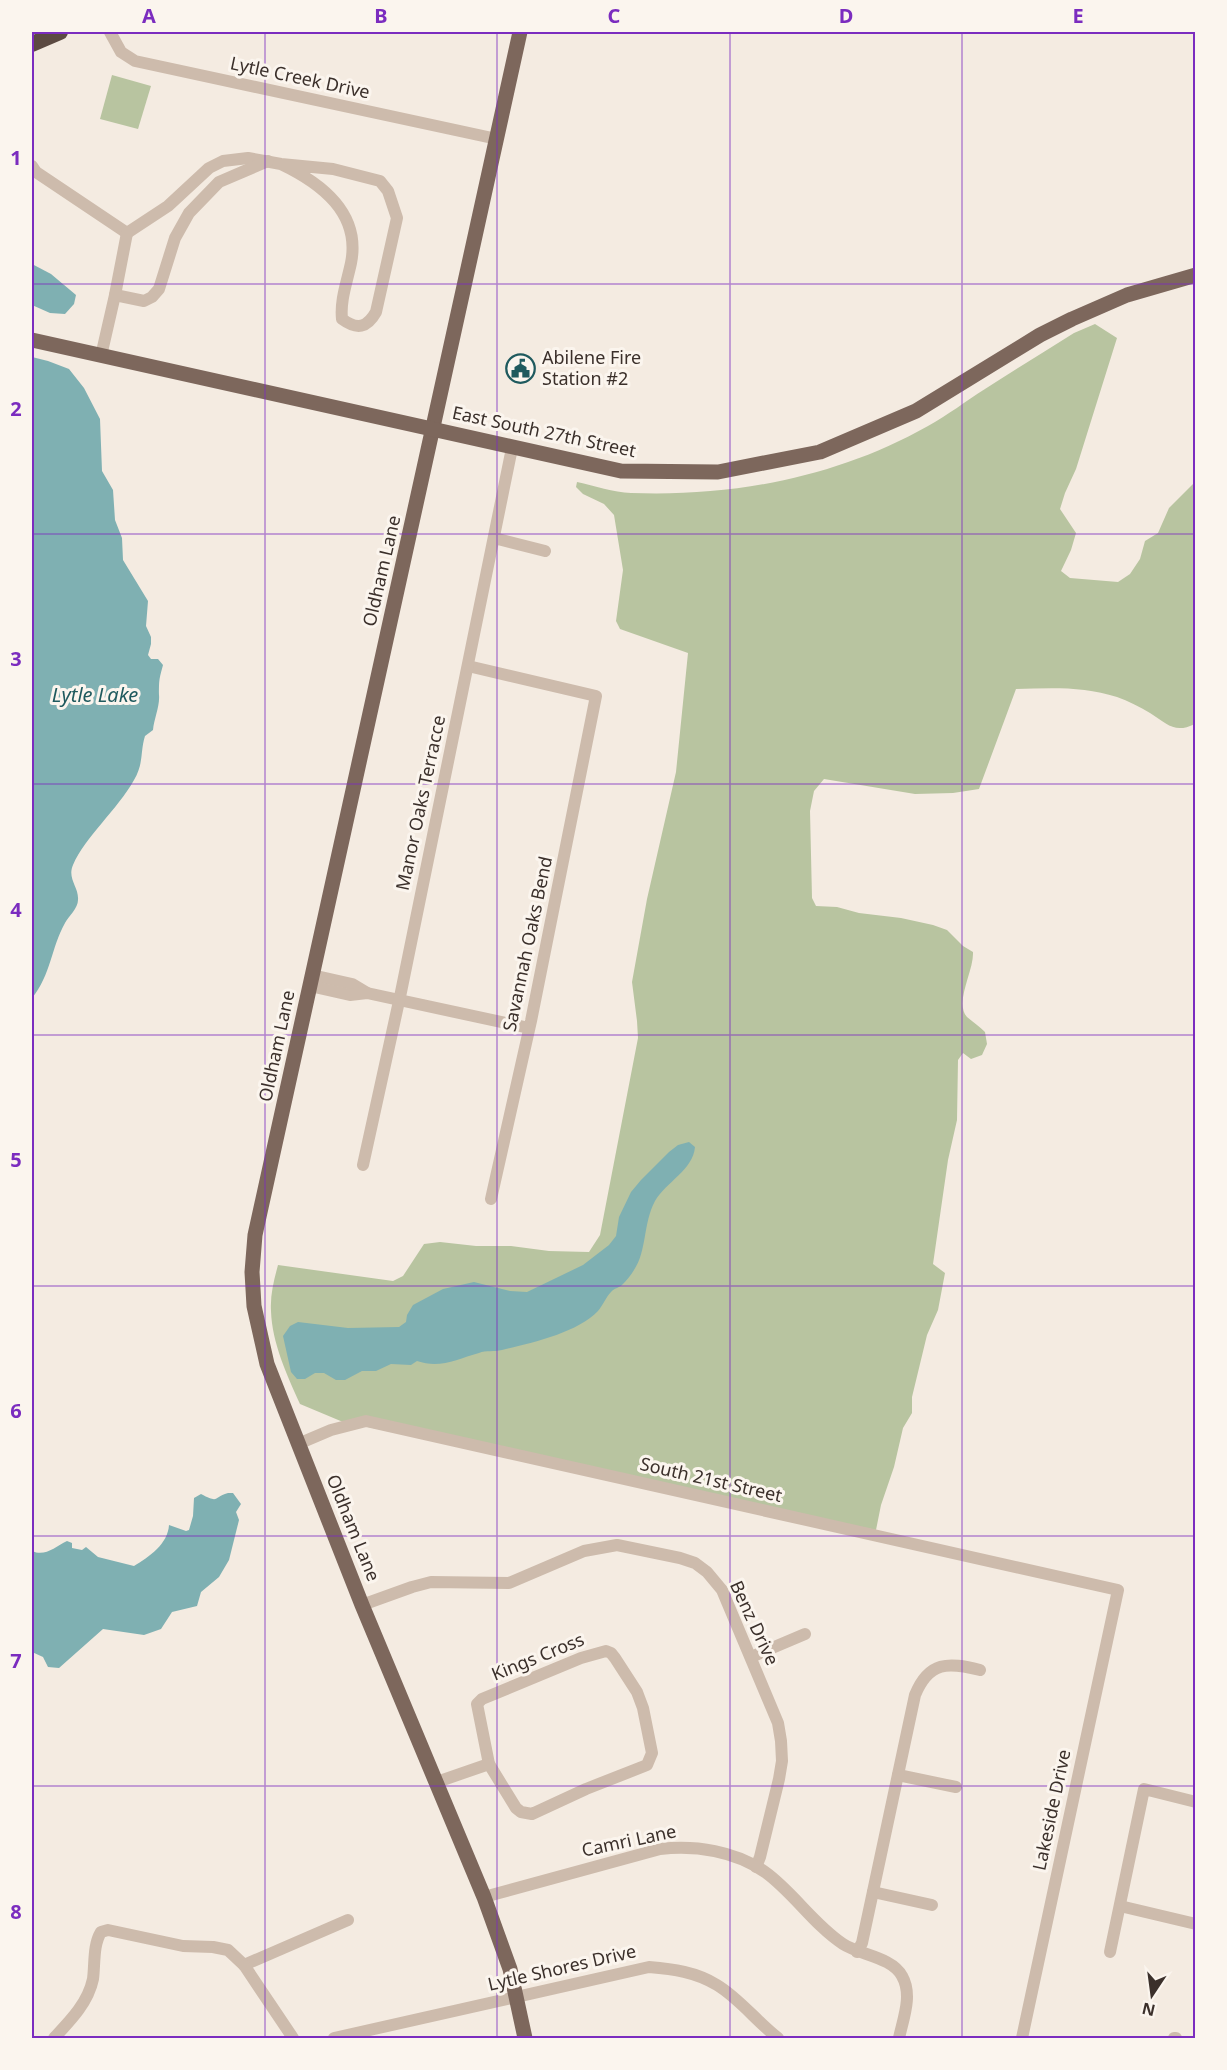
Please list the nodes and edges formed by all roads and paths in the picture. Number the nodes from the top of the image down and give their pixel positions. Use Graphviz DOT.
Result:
graph roads {
  1 [pos="60,32"];
  2 [pos="110,32"];
  3 [pos="520,32"];
  4 [pos="32,44"];
  5 [pos="497,139"];
  6 [pos="239,158"];
  7 [pos="268,161"];
  8 [pos="281,164"];
  9 [pos="32,166"];
  10 [pos="234,176"];
  11 [pos="174,201"];
  12 [pos="189,213"];
  13 [pos="127,233"];
  14 [pos="1196,275"];
  15 [pos="116,295"];
  16 [pos="32,340"];
  17 [pos="101,356"];
  18 [pos="434,429"];
  19 [pos="512,448"];
  20 [pos="494,538"];
  21 [pos="545,551"];
  22 [pos="468,666"];
  23 [pos="311,981"];
  24 [pos="399,1000"];
  25 [pos="529,1028"];
  26 [pos="363,1165"];
  27 [pos="491,1199"];
  28 [pos="298,1444"];
  29 [pos="1118,1590"];
  30 [pos="362,1605"];
  31 [pos="805,1634"];
  32 [pos="750,1657"];
  33 [pos="980,1670"];
  34 [pos="489,1764"];
  35 [pos="898,1775"];
  36 [pos="437,1782"];
  37 [pos="956,1787"];
  38 [pos="1196,1802"];
  39 [pos="756,1867"];
  40 [pos="873,1892"];
  41 [pos="484,1897"];
  42 [pos="932,1905"];
  43 [pos="1120,1906"];
  44 [pos="348,1920"];
  45 [pos="1196,1924"];
  46 [pos="857,1952"];
  47 [pos="1110,1952"];
  48 [pos="244,1965"];
  49 [pos="517,1997"];
  50 [pos="54,2038"];
  51 [pos="292,2038"];
  52 [pos="334,2038"];
  53 [pos="525,2038"];
  54 [pos="778,2038"];
  55 [pos="899,2038"];
  56 [pos="1022,2038"];
  1 -- 4 [label="highway"];
  2 -- 5 [label="street, Lytle Creek Drive"];
  3 -- 5 [label="main road, Oldham Lane"];
  5 -- 18 [label="main road, Oldham Lane"];
  6 -- 7 [label="street"];
  6 -- 10 [label="street"];
  6 -- 11 [label="street"];
  7 -- 8 [label="street"];
  7 -- 10 [label="street"];
  8 -- 8 [label="street"];
  9 -- 13 [label="street"];
  10 -- 12 [label="street"];
  11 -- 12 [label="street"];
  11 -- 13 [label="street"];
  12 -- 15 [label="street"];
  13 -- 15 [label="street"];
  14 -- 19 [label="main road, East South 27th Street"];
  15 -- 17 [label="street"];
  16 -- 17 [label="main road, East South 27th Street"];
  17 -- 18 [label="main road, East South 27th Street"];
  18 -- 19 [label="main road, East South 27th Street"];
  18 -- 23 [label="main road, Oldham Lane"];
  19 -- 20 [label="street, Manor Oaks Terracce"];
  20 -- 21 [label="street"];
  20 -- 22 [label="street, Manor Oaks Terracce"];
  22 -- 24 [label="street, Manor Oaks Terracce"];
  22 -- 25 [label="street, Savannah Oaks Bend"];
  23 -- 24 [label="street"];
  23 -- 28 [label="main road, Oldham Lane"];
  24 -- 25 [label="street"];
  24 -- 26 [label="street, Manor Oaks Terracce"];
  25 -- 27 [label="street, Savannah Oaks Bend"];
  28 -- 29 [label="street, South 21st Street"];
  28 -- 30 [label="main road, Oldham Lane"];
  29 -- 56 [label="street, Lakeside Drive"];
  30 -- 32 [label="street, Benz Drive"];
  30 -- 36 [label="main road, Oldham Lane"];
  31 -- 32 [label="street"];
  32 -- 39 [label="street, Benz Drive"];
  33 -- 35 [label="street"];
  34 -- 34 [label="street, Kings Cross"];
  34 -- 36 [label="street"];
  35 -- 37 [label="street"];
  35 -- 40 [label="street"];
  36 -- 41 [label="main road, Oldham Lane"];
  38 -- 43 [label="street"];
  39 -- 41 [label="street, Camri Lane"];
  39 -- 46 [label="street, Camri Lane"];
  40 -- 42 [label="street"];
  40 -- 46 [label="street"];
  41 -- 49 [label="main road, Oldham Lane"];
  43 -- 45 [label="street"];
  43 -- 47 [label="street"];
  44 -- 48 [label="street"];
  46 -- 55 [label="street, Camri Lane"];
  48 -- 50 [label="street"];
  48 -- 51 [label="street"];
  49 -- 52 [label="street, Lytle Shores Drive"];
  49 -- 53 [label="main road, Oldham Lane"];
  49 -- 54 [label="street, Lytle Shores Drive"];
}
